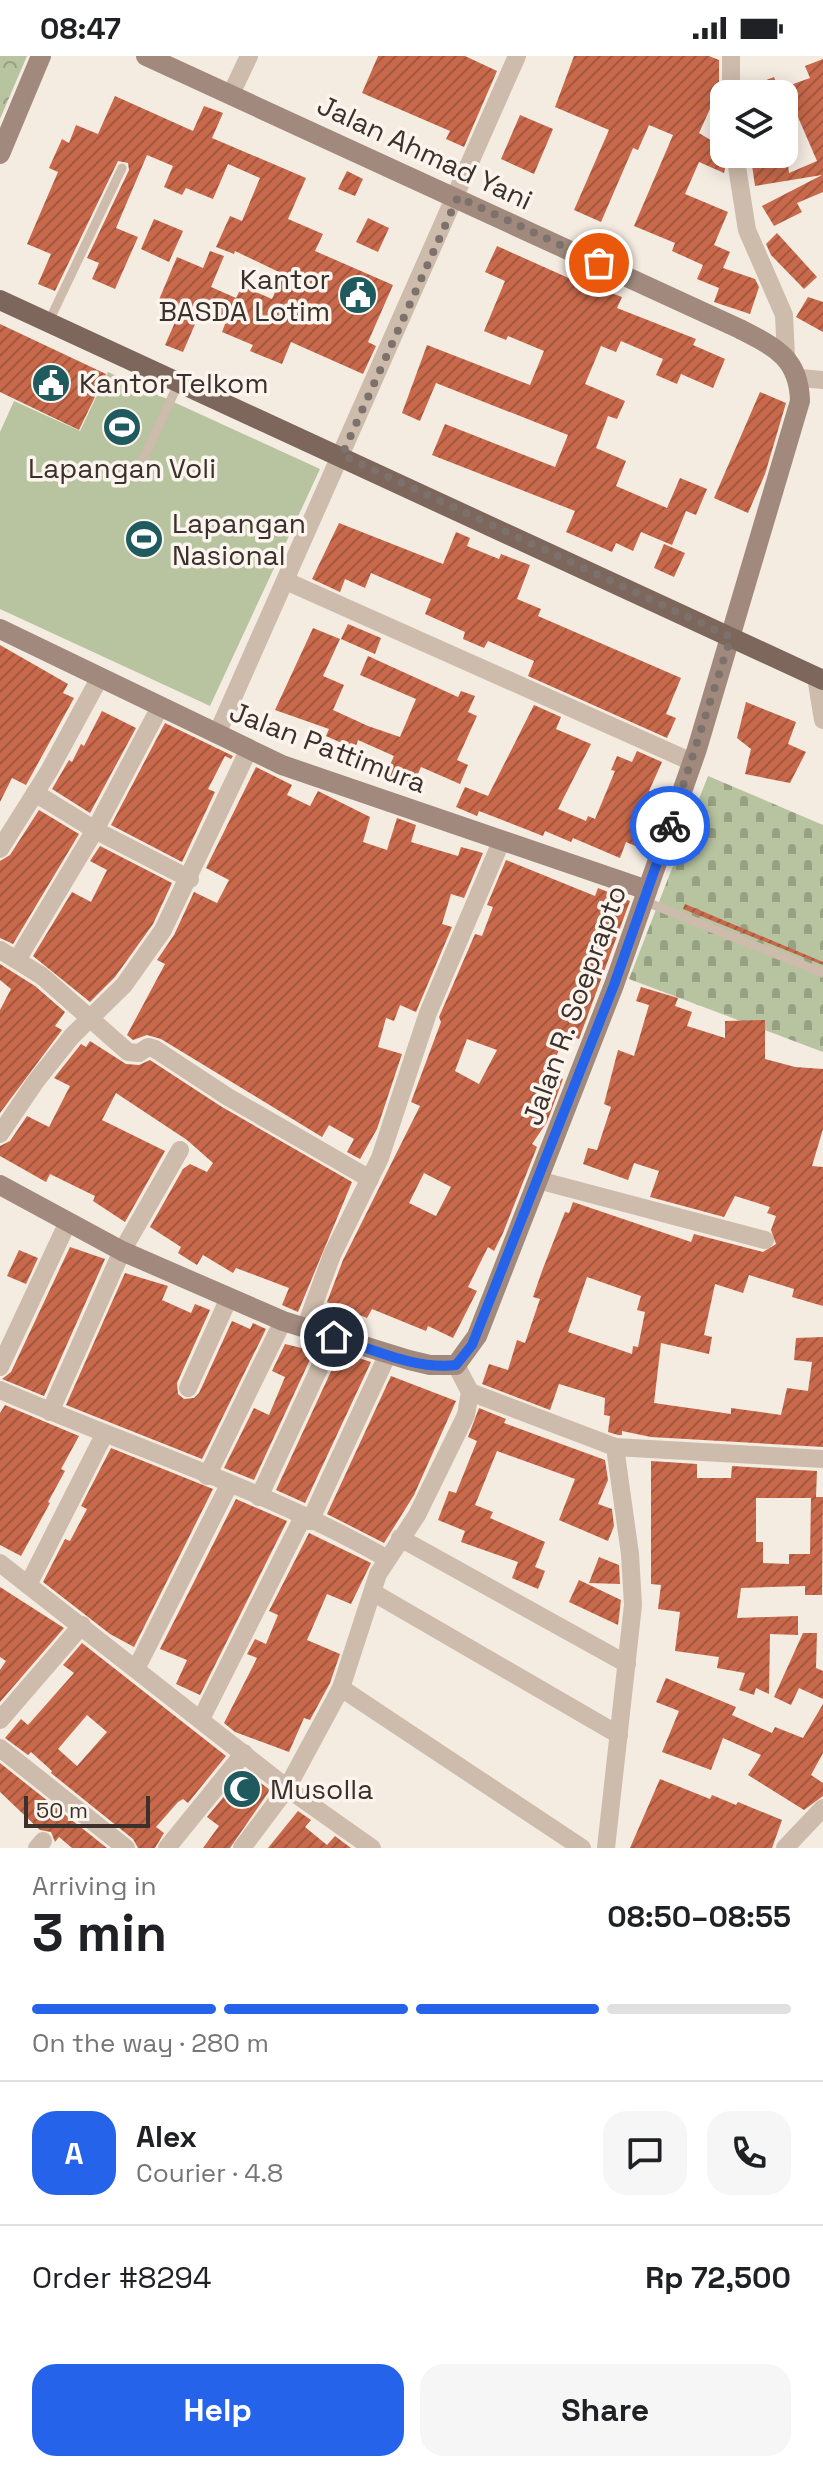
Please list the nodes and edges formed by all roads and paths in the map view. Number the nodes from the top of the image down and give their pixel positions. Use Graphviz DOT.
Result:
graph roads {
  1 [pos="41,56"];
  2 [pos="146,56"];
  3 [pos="249,56"];
  4 [pos="517,56"];
  5 [pos="731,56"];
  6 [pos="731,80"];
  7 [pos="231,94"];
  8 [pos="0,154"];
  9 [pos="122,168"];
  10 [pos="737,168"];
  11 [pos="458,197"];
  12 [pos="0,300"];
  13 [pos="49,321"];
  14 [pos="786,357"];
  15 [pos="800,378"];
  16 [pos="823,380"];
  17 [pos="179,382"];
  18 [pos="342,455"];
  19 [pos="142,462"];
  20 [pos="286,581"];
  21 [pos="0,629"];
  22 [pos="731,637"];
  23 [pos="99,679"];
  24 [pos="820,679"];
  25 [pos="160,707"];
  26 [pos="823,720"];
  27 [pos="217,734"];
  28 [pos="249,749"];
  29 [pos="692,762"];
  30 [pos="35,793"];
  31 [pos="95,830"];
  32 [pos="501,842"];
  33 [pos="0,849"];
  34 [pos="190,879"];
  35 [pos="646,895"];
  36 [pos="0,950"];
  37 [pos="17,960"];
  38 [pos="823,973"];
  39 [pos="91,1017"];
  40 [pos="0,1134"];
  41 [pos="180,1150"];
  42 [pos="370,1179"];
  43 [pos="538,1180"];
  44 [pos="0,1185"];
  45 [pos="67,1224"];
  46 [pos="765,1240"];
  47 [pos="122,1251"];
  48 [pos="229,1298"];
  49 [pos="283,1321"];
  50 [pos="305,1328"];
  51 [pos="334,1337"];
  52 [pos="388,1354"];
  53 [pos="1,1362"];
  54 [pos="456,1365"];
  55 [pos="188,1388"];
  56 [pos="0,1390"];
  57 [pos="470,1392"];
  58 [pos="50,1412"];
  59 [pos="104,1435"];
  60 [pos="615,1447"];
  61 [pos="823,1459"];
  62 [pos="207,1476"];
  63 [pos="229,1485"];
  64 [pos="259,1497"];
  65 [pos="306,1519"];
  66 [pos="400,1538"];
  67 [pos="386,1558"];
  68 [pos="0,1563"];
  69 [pos="28,1585"];
  70 [pos="374,1593"];
  71 [pos="82,1625"];
  72 [pos="627,1664"];
  73 [pos="137,1667"];
  74 [pos="341,1688"];
  75 [pos="201,1719"];
  76 [pos="0,1720"];
  77 [pos="619,1735"];
  78 [pos="0,1748"];
  79 [pos="244,1753"];
  80 [pos="287,1788"];
  81 [pos="823,1808"];
  82 [pos="126,1848"];
  83 [pos="167,1848"];
  84 [pos="242,1848"];
  85 [pos="372,1848"];
  86 [pos="582,1848"];
  87 [pos="606,1848"];
  88 [pos="785,1848"];
  1 -- 8 [label="street"];
  2 -- 7 [label="street, Jalan Ahmad Yani"];
  3 -- 7 [label="street"];
  4 -- 11 [label="street"];
  5 -- 6 [label="street"];
  7 -- 11 [label="street, Jalan Ahmad Yani"];
  9 -- 13 [label="lane"];
  10 -- 14 [label="street"];
  11 -- 14 [label="street, Jalan Ahmad Yani"];
  11 -- 18 [label="street"];
  12 -- 13 [label="main road"];
  13 -- 17 [label="main road"];
  14 -- 15 [label="street, Jalan Ahmad Yani"];
  15 -- 16 [label="street"];
  15 -- 22 [label="street, Jalan R. Soeprapto"];
  17 -- 18 [label="main road"];
  17 -- 19 [label="lane"];
  18 -- 20 [label="street"];
  18 -- 22 [label="main road"];
  20 -- 27 [label="street"];
  20 -- 29 [label="street"];
  21 -- 23 [label="street, Jalan Pattimura"];
  22 -- 24 [label="main road"];
  22 -- 29 [label="street, Jalan R. Soeprapto"];
  23 -- 25 [label="street, Jalan Pattimura"];
  23 -- 30 [label="street"];
  24 -- 26 [label="street"];
  25 -- 27 [label="street, Jalan Pattimura"];
  25 -- 31 [label="street"];
  27 -- 28 [label="street, Jalan Pattimura"];
  28 -- 32 [label="street, Jalan Pattimura"];
  28 -- 34 [label="street"];
  29 -- 35 [label="street, Jalan R. Soeprapto"];
  30 -- 31 [label="street"];
  30 -- 33 [label="street"];
  31 -- 34 [label="street"];
  31 -- 37 [label="street"];
  32 -- 35 [label="street, Jalan Pattimura"];
  32 -- 42 [label="street"];
  34 -- 39 [label="street"];
  35 -- 38 [label="lane"];
  35 -- 43 [label="street, Jalan R. Soeprapto"];
  36 -- 37 [label="street"];
  37 -- 39 [label="street"];
  39 -- 40 [label="street"];
  39 -- 42 [label="street"];
  41 -- 47 [label="street"];
  42 -- 50 [label="street"];
  43 -- 46 [label="street"];
  43 -- 54 [label="street, Jalan R. Soeprapto"];
  44 -- 45 [label="street"];
  45 -- 47 [label="street"];
  45 -- 53 [label="street"];
  47 -- 48 [label="street"];
  47 -- 58 [label="street"];
  48 -- 49 [label="street"];
  48 -- 55 [label="street"];
  49 -- 50 [label="street"];
  49 -- 62 [label="street"];
  50 -- 51 [label="street"];
  51 -- 52 [label="street"];
  51 -- 64 [label="street"];
  52 -- 54 [label="street"];
  52 -- 65 [label="street"];
  54 -- 57 [label="street"];
  56 -- 58 [label="street"];
  57 -- 60 [label="street"];
  57 -- 66 [label="street"];
  58 -- 59 [label="street"];
  59 -- 62 [label="street"];
  59 -- 69 [label="street"];
  60 -- 61 [label="street"];
  60 -- 72 [label="street"];
  62 -- 63 [label="street"];
  63 -- 64 [label="street"];
  63 -- 73 [label="street"];
  64 -- 65 [label="street"];
  65 -- 67 [label="street"];
  65 -- 75 [label="street"];
  66 -- 67 [label="street"];
  66 -- 72 [label="street"];
  67 -- 70 [label="street"];
  68 -- 69 [label="street"];
  69 -- 71 [label="street"];
  70 -- 74 [label="street"];
  70 -- 77 [label="street"];
  71 -- 73 [label="street"];
  71 -- 76 [label="street"];
  72 -- 77 [label="street"];
  73 -- 75 [label="street"];
  74 -- 80 [label="street"];
  74 -- 86 [label="street"];
  75 -- 79 [label="street"];
  77 -- 87 [label="street"];
  78 -- 82 [label="street"];
  79 -- 80 [label="street"];
  79 -- 83 [label="street"];
  80 -- 84 [label="street"];
  80 -- 85 [label="street"];
  81 -- 88 [label="street"];
}
